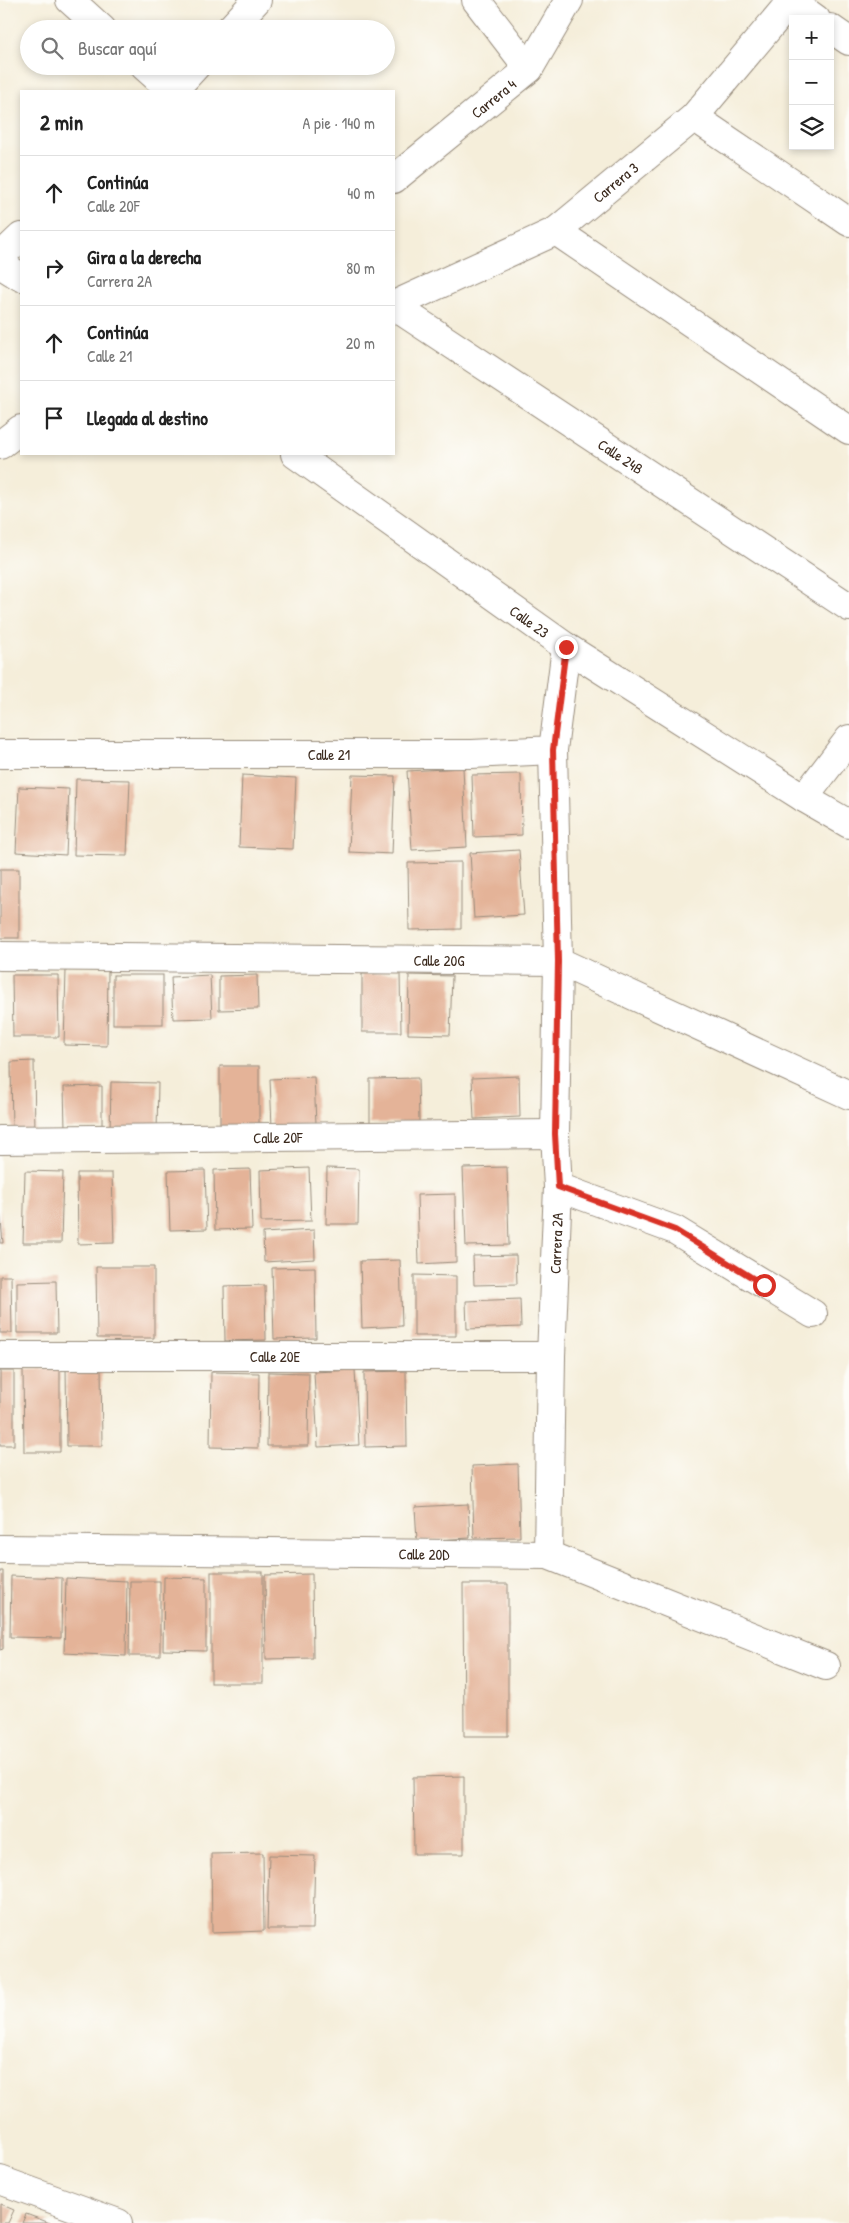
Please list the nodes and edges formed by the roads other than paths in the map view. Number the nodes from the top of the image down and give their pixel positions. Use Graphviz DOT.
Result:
graph roads {
  1 [pos="70,0"];
  2 [pos="257,0"];
  3 [pos="476,0"];
  4 [pos="569,0"];
  5 [pos="791,1"];
  6 [pos="810,15"];
  7 [pos="92,20"];
  8 [pos="238,20"];
  9 [pos="834,31"];
  10 [pos="849,41"];
  11 [pos="528,70"];
  12 [pos="154,75"];
  13 [pos="188,75"];
  14 [pos="172,90"];
  15 [pos="174,90"];
  16 [pos="694,117"];
  17 [pos="395,178"];
  18 [pos="849,222"];
  19 [pos="556,231"];
  20 [pos="20,238"];
  21 [pos="0,257"];
  22 [pos="0,264"];
  23 [pos="20,276"];
  24 [pos="395,306"];
  25 [pos="395,307"];
  26 [pos="20,430"];
  27 [pos="849,430"];
  28 [pos="0,445"];
  29 [pos="296,455"];
  30 [pos="849,608"];
  31 [pos="566,647"];
  32 [pos="849,739"];
  33 [pos="553,750"];
  34 [pos="0,754"];
  35 [pos="804,798"];
  36 [pos="849,824"];
  37 [pos="0,956"];
  38 [pos="558,961"];
  39 [pos="849,1094"];
  40 [pos="555,1134"];
  41 [pos="0,1140"];
  42 [pos="558,1187"];
  43 [pos="813,1314"];
  44 [pos="0,1356"];
  45 [pos="550,1356"];
  46 [pos="0,1549"];
  47 [pos="548,1555"];
  48 [pos="826,1666"];
  49 [pos="0,2180"];
  50 [pos="118,2223"];
  1 -- 7 [label="street"];
  2 -- 8 [label="street"];
  3 -- 11 [label="street"];
  4 -- 11 [label="street, Carrera 4"];
  5 -- 6 [label="street"];
  5 -- 16 [label="street, Carrera 3"];
  9 -- 10 [label="street"];
  11 -- 17 [label="street, Carrera 4"];
  12 -- 14 [label="street"];
  13 -- 15 [label="street"];
  16 -- 18 [label="street"];
  16 -- 19 [label="street, Carrera 3"];
  19 -- 24 [label="street, Carrera 3"];
  19 -- 27 [label="street"];
  20 -- 21 [label="street"];
  22 -- 23 [label="street"];
  25 -- 30 [label="street, Calle 24B"];
  26 -- 28 [label="street"];
  29 -- 31 [label="street, Calle 23"];
  31 -- 33 [label="street"];
  31 -- 35 [label="street, Calle 23"];
  32 -- 35 [label="street"];
  33 -- 34 [label="street, Calle 21"];
  33 -- 38 [label="street, Carrera 2A"];
  35 -- 36 [label="street, Calle 23"];
  37 -- 38 [label="street, Calle 20G"];
  38 -- 39 [label="street, Calle 20G"];
  38 -- 40 [label="street, Carrera 2A"];
  40 -- 41 [label="street, Calle 20F"];
  40 -- 42 [label="street, Carrera 2A"];
  42 -- 43 [label="street"];
  42 -- 45 [label="street, Carrera 2A"];
  44 -- 45 [label="street, Calle 20E"];
  45 -- 47 [label="street, Carrera 2A"];
  46 -- 47 [label="street, Calle 20D"];
  47 -- 48 [label="street, Calle 20D"];
  49 -- 50 [label="street"];
}
